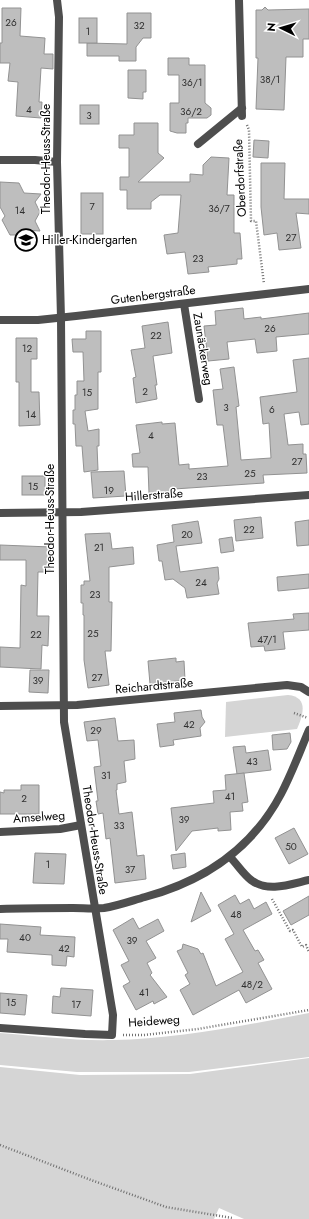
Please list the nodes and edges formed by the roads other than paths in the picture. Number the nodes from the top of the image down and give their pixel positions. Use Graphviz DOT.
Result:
graph roads {
  1 [pos="57,0"];
  2 [pos="239,0"];
  3 [pos="198,144"];
  4 [pos="0,160"];
  5 [pos="57,162"];
  6 [pos="309,289"];
  7 [pos="184,304"];
  8 [pos="61,318"];
  9 [pos="0,320"];
  10 [pos="199,399"];
  11 [pos="309,495"];
  12 [pos="0,513"];
  13 [pos="62,513"];
  14 [pos="309,692"];
  15 [pos="0,706"];
  16 [pos="63,706"];
  17 [pos="309,730"];
  18 [pos="81,825"];
  19 [pos="0,832"];
  20 [pos="230,857"];
  21 [pos="309,880"];
  22 [pos="0,908"];
  23 [pos="95,908"];
  24 [pos="0,1028"];
  25 [pos="112,1034"];
  1 -- 5 [label="street, Theodor-Heuss-Straße"];
  2 -- 3 [label="street, Oberdorfstraße"];
  4 -- 5 [label="street"];
  5 -- 8 [label="street, Theodor-Heuss-Straße"];
  6 -- 7 [label="street, Gutenbergstraße"];
  7 -- 8 [label="street, Gutenbergstraße"];
  7 -- 10 [label="street, Zaunäckerweg"];
  8 -- 9 [label="street, Gutenbergstraße"];
  8 -- 13 [label="street, Theodor-Heuss-Straße"];
  11 -- 13 [label="street, Hillerstraße"];
  12 -- 13 [label="street, Hillerstraße"];
  13 -- 16 [label="street, Theodor-Heuss-Straße"];
  14 -- 16 [label="street, Reichardtstraße"];
  15 -- 16 [label="street, Reichardtstraße"];
  16 -- 18 [label="street, Theodor-Heuss-Straße"];
  17 -- 20 [label="street"];
  18 -- 19 [label="street, Amselweg"];
  18 -- 23 [label="street, Theodor-Heuss-Straße"];
  20 -- 21 [label="street"];
  20 -- 23 [label="street"];
  22 -- 23 [label="street"];
  23 -- 25 [label="street, Theodor-Heuss-Straße"];
  24 -- 25 [label="street, Heideweg"];
}
